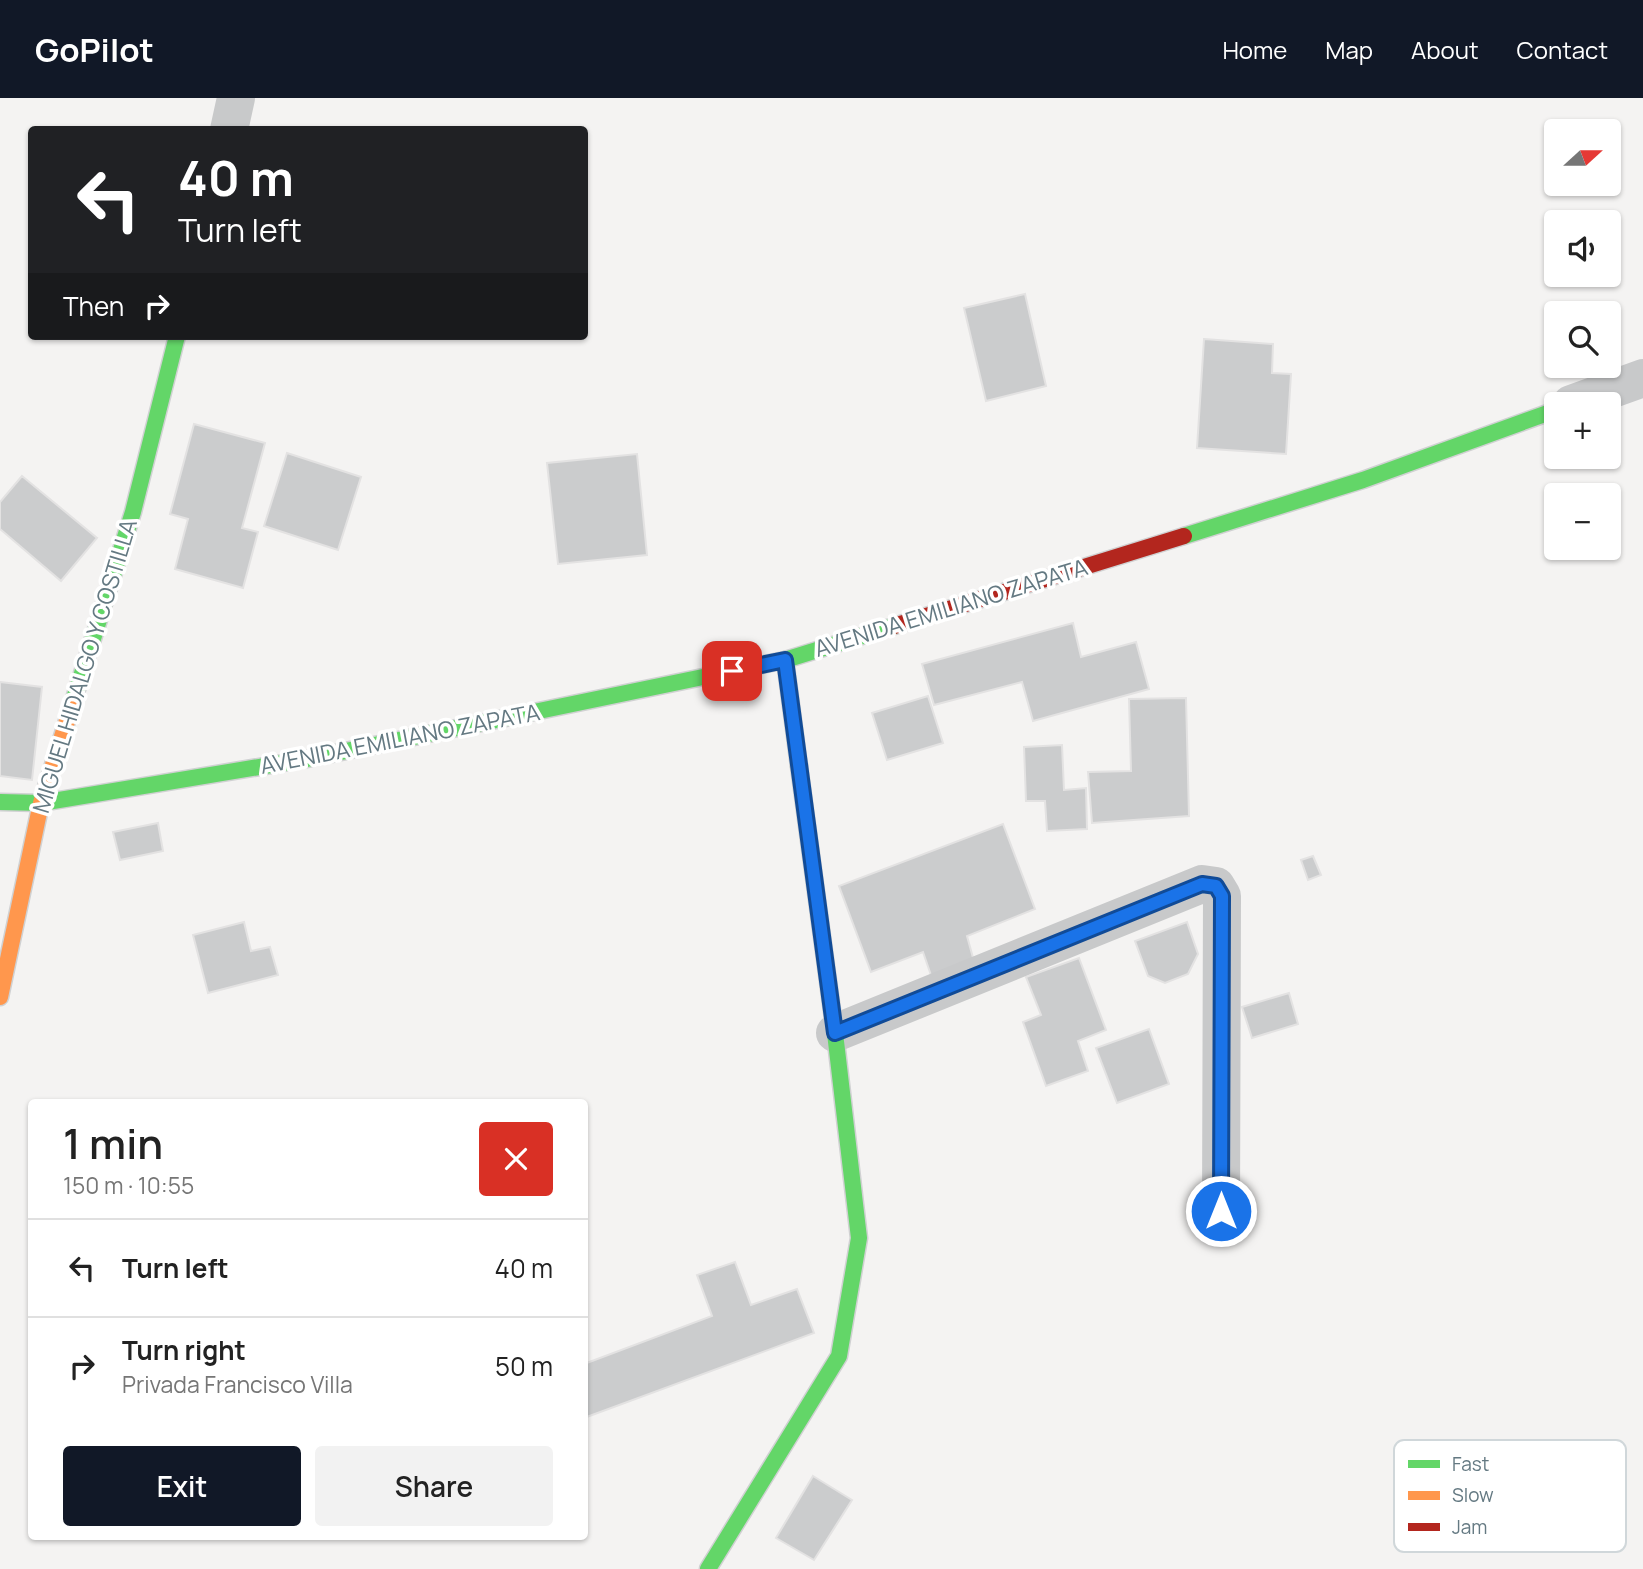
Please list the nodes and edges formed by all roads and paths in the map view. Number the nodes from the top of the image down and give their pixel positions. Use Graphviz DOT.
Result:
graph roads {
  1 [pos="236,98"];
  2 [pos="230,126"];
  3 [pos="176,340"];
  4 [pos="1643,378"];
  5 [pos="1604,392"];
  6 [pos="1544,414"];
  7 [pos="785,660"];
  8 [pos="0,802"];
  9 [pos="41,803"];
  10 [pos="0,997"];
  11 [pos="835,1033"];
  12 [pos="1221,1211"];
  13 [pos="708,1569"];
  1 -- 2 [label="street"];
  3 -- 9 [label="street, MIGUEL HIDALGO Y COSTILLA"];
  4 -- 5 [label="street"];
  6 -- 7 [label="street, AVENIDA EMILIANO ZAPATA"];
  7 -- 9 [label="street, AVENIDA EMILIANO ZAPATA"];
  7 -- 11 [label="street"];
  8 -- 9 [label="street, AVENIDA EMILIANO ZAPATA"];
  9 -- 10 [label="street, MIGUEL HIDALGO Y COSTILLA"];
  11 -- 12 [label="street"];
  11 -- 13 [label="street"];
}
